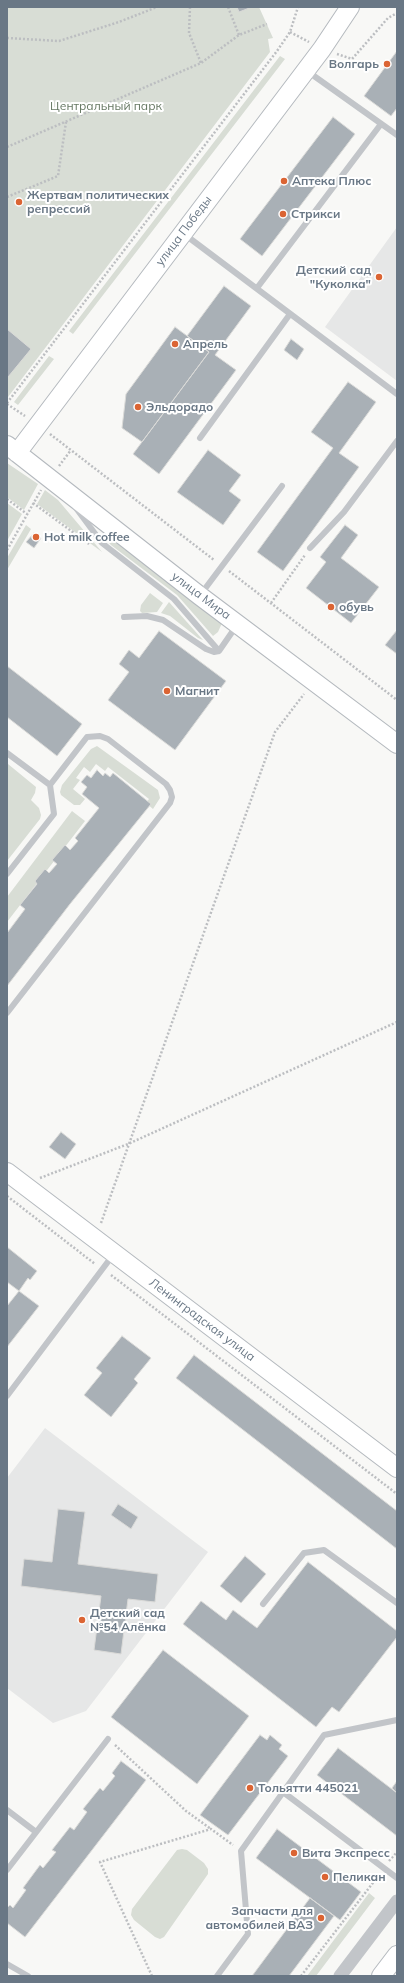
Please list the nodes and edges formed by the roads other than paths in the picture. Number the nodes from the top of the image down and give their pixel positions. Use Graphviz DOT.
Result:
graph roads {
  1 [pos="350,7"];
  2 [pos="306,70"];
  3 [pos="381,124"];
  4 [pos="397,135"];
  5 [pos="183,233"];
  6 [pos="257,288"];
  7 [pos="290,314"];
  8 [pos="397,394"];
  9 [pos="200,438"];
  10 [pos="397,441"];
  11 [pos="12,449"];
  12 [pos="55,483"];
  13 [pos="282,486"];
  14 [pos="310,548"];
  15 [pos="200,596"];
  16 [pos="124,617"];
  17 [pos="238,624"];
  18 [pos="219,651"];
  19 [pos="397,744"];
  20 [pos="7,753"];
  21 [pos="50,785"];
  22 [pos="7,874"];
  23 [pos="7,1013"];
  24 [pos="11,1177"];
  25 [pos="114,1253"];
  26 [pos="7,1396"];
  27 [pos="397,1468"];
  28 [pos="397,1603"];
  29 [pos="263,1604"];
  30 [pos="397,1720"];
  31 [pos="108,1739"];
  32 [pos="283,1792"];
  33 [pos="7,1810"];
  34 [pos="36,1832"];
  35 [pos="7,1870"];
  36 [pos="397,1878"];
  37 [pos="397,1901"];
  38 [pos="397,1955"];
  39 [pos="7,1964"];
  40 [pos="28,1976"];
  41 [pos="217,1976"];
  42 [pos="340,1976"];
  43 [pos="381,1976"];
  1 -- 2 [label="main road, улица Победы"];
  2 -- 3 [label="lane"];
  2 -- 5 [label="main road, улица Победы"];
  3 -- 4 [label="lane"];
  3 -- 6 [label="lane"];
  5 -- 6 [label="lane"];
  5 -- 11 [label="main road, улица Победы"];
  6 -- 7 [label="lane"];
  7 -- 8 [label="lane"];
  7 -- 9 [label="lane"];
  10 -- 14 [label="lane"];
  11 -- 12 [label="main road, улица Мира"];
  12 -- 15 [label="main road, улица Мира"];
  12 -- 18 [label="lane"];
  13 -- 15 [label="lane"];
  15 -- 17 [label="main road, улица Мира"];
  16 -- 18 [label="lane"];
  17 -- 18 [label="lane"];
  17 -- 19 [label="main road, улица Мира"];
  20 -- 21 [label="lane"];
  21 -- 22 [label="lane"];
  21 -- 23 [label="lane"];
  24 -- 25 [label="main road, Ленинградская улица"];
  25 -- 26 [label="lane"];
  25 -- 27 [label="main road, Ленинградская улица"];
  28 -- 29 [label="lane"];
  30 -- 32 [label="lane"];
  31 -- 34 [label="lane"];
  32 -- 36 [label="lane"];
  32 -- 41 [label="lane"];
  33 -- 34 [label="lane"];
  34 -- 35 [label="lane"];
  37 -- 42 [label="street"];
  38 -- 43 [label="main road"];
  39 -- 40 [label="lane"];
}
